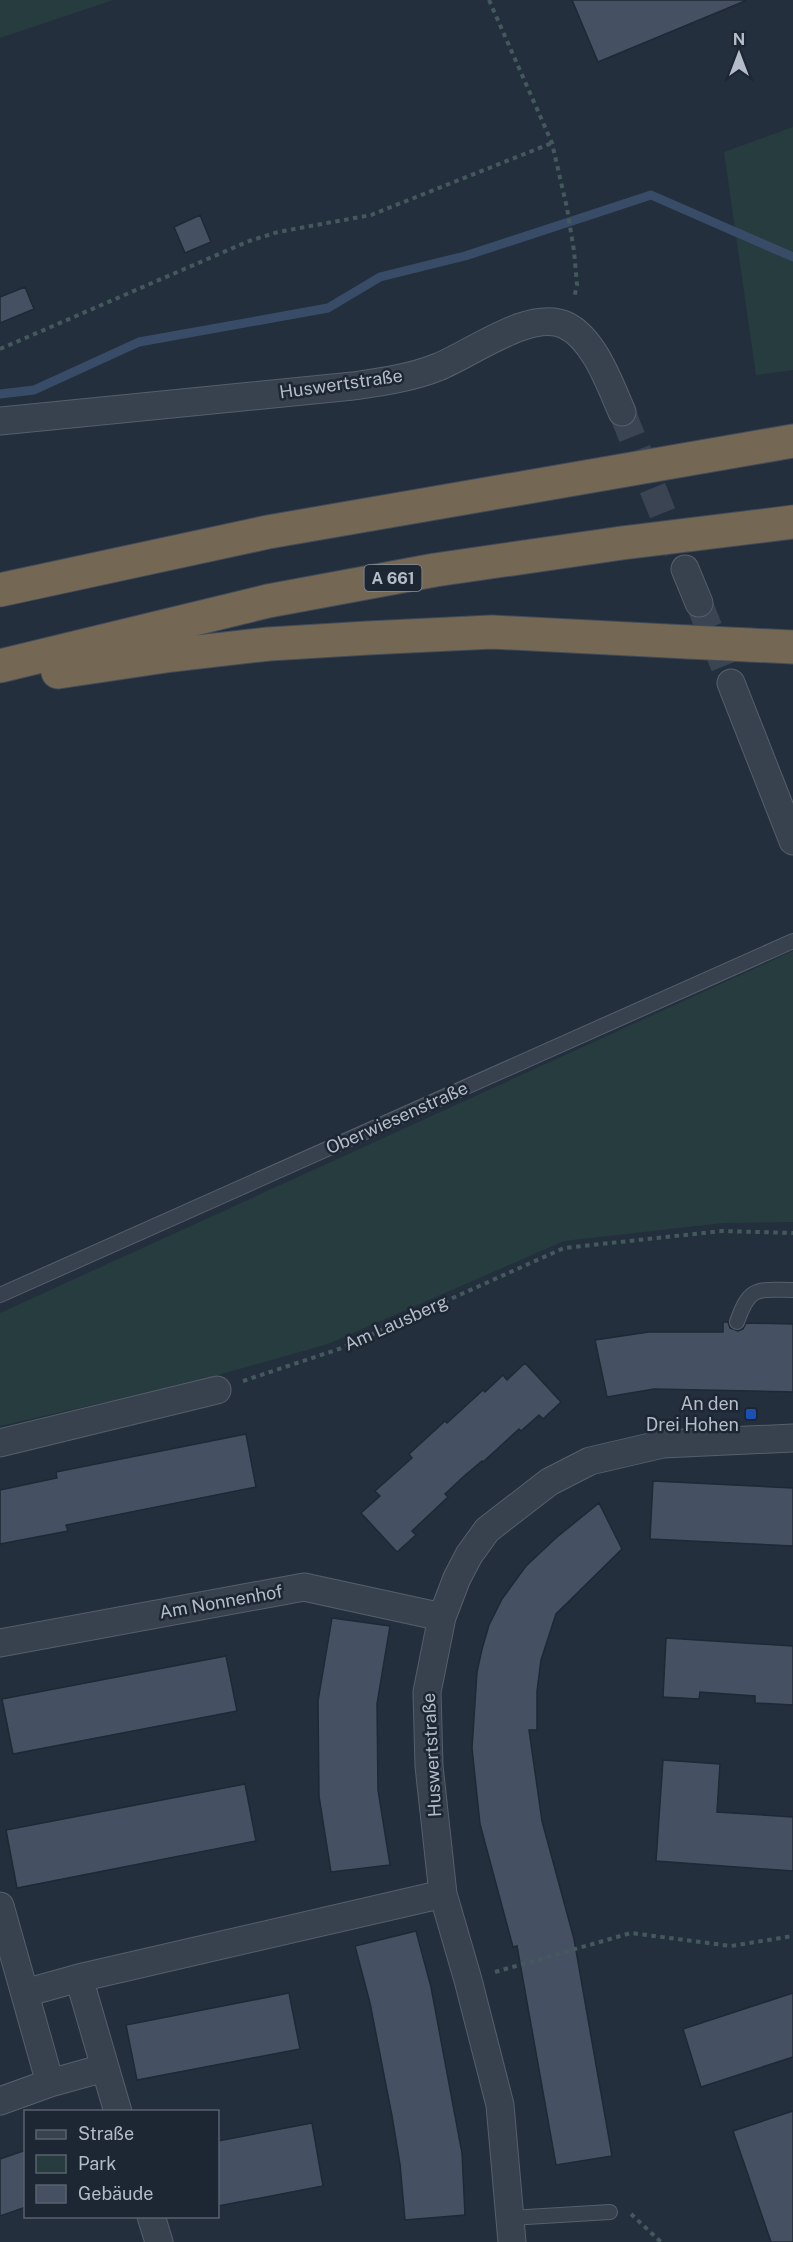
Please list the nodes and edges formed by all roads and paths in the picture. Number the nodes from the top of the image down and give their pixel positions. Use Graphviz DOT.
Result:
graph roads {
  1 [pos="489,0"];
  2 [pos="552,143"];
  3 [pos="566,325"];
  4 [pos="0,349"];
  5 [pos="622,412"];
  6 [pos="0,421"];
  7 [pos="793,441"];
  8 [pos="793,460"];
  9 [pos="561,481"];
  10 [pos="793,522"];
  11 [pos="686,569"];
  12 [pos="0,590"];
  13 [pos="699,603"];
  14 [pos="793,647"];
  15 [pos="0,666"];
  16 [pos="0,680"];
  17 [pos="731,683"];
  18 [pos="793,841"];
  19 [pos="793,941"];
  20 [pos="793,1233"];
  21 [pos="793,1290"];
  22 [pos="0,1295"];
  23 [pos="737,1322"];
  24 [pos="217,1390"];
  25 [pos="793,1438"];
  26 [pos="0,1443"];
  27 [pos="442,1617"];
  28 [pos="0,1643"];
  29 [pos="443,1894"];
  30 [pos="0,1906"];
  31 [pos="793,1936"];
  32 [pos="79,1978"];
  33 [pos="468,1980"];
  34 [pos="25,1993"];
  35 [pos="104,2068"];
  36 [pos="50,2083"];
  37 [pos="0,2101"];
  38 [pos="117,2110"];
  39 [pos="610,2212"];
  40 [pos="151,2218"];
  41 [pos="511,2230"];
  42 [pos="159,2242"];
  1 -- 2 [label="path"];
  2 -- 3 [label="path"];
  2 -- 4 [label="path"];
  3 -- 5 [label="street"];
  3 -- 6 [label="street, Huswertstraße"];
  7 -- 9 [label="highway"];
  8 -- 9 [label="highway"];
  9 -- 12 [label="highway"];
  10 -- 15 [label="highway, A 661"];
  11 -- 13 [label="street"];
  14 -- 16 [label="highway, bridge"];
  17 -- 18 [label="street"];
  19 -- 22 [label="lane, Oberwiesenstraße"];
  20 -- 24 [label="path, Am Lausberg"];
  21 -- 23 [label="lane"];
  24 -- 26 [label="street"];
  25 -- 27 [label="street, Huswertstraße"];
  27 -- 28 [label="street, Am Nonnenhof"];
  27 -- 29 [label="street, Huswertstraße"];
  29 -- 32 [label="street"];
  29 -- 33 [label="street, Huswertstraße"];
  30 -- 34 [label="street"];
  31 -- 33 [label="path"];
  32 -- 34 [label="street"];
  32 -- 35 [label="street"];
  33 -- 41 [label="street, Huswertstraße"];
  34 -- 36 [label="street"];
  35 -- 36 [label="street"];
  35 -- 38 [label="street"];
  36 -- 37 [label="street"];
  39 -- 41 [label="lane"];
  40 -- 42 [label="street"];
}
